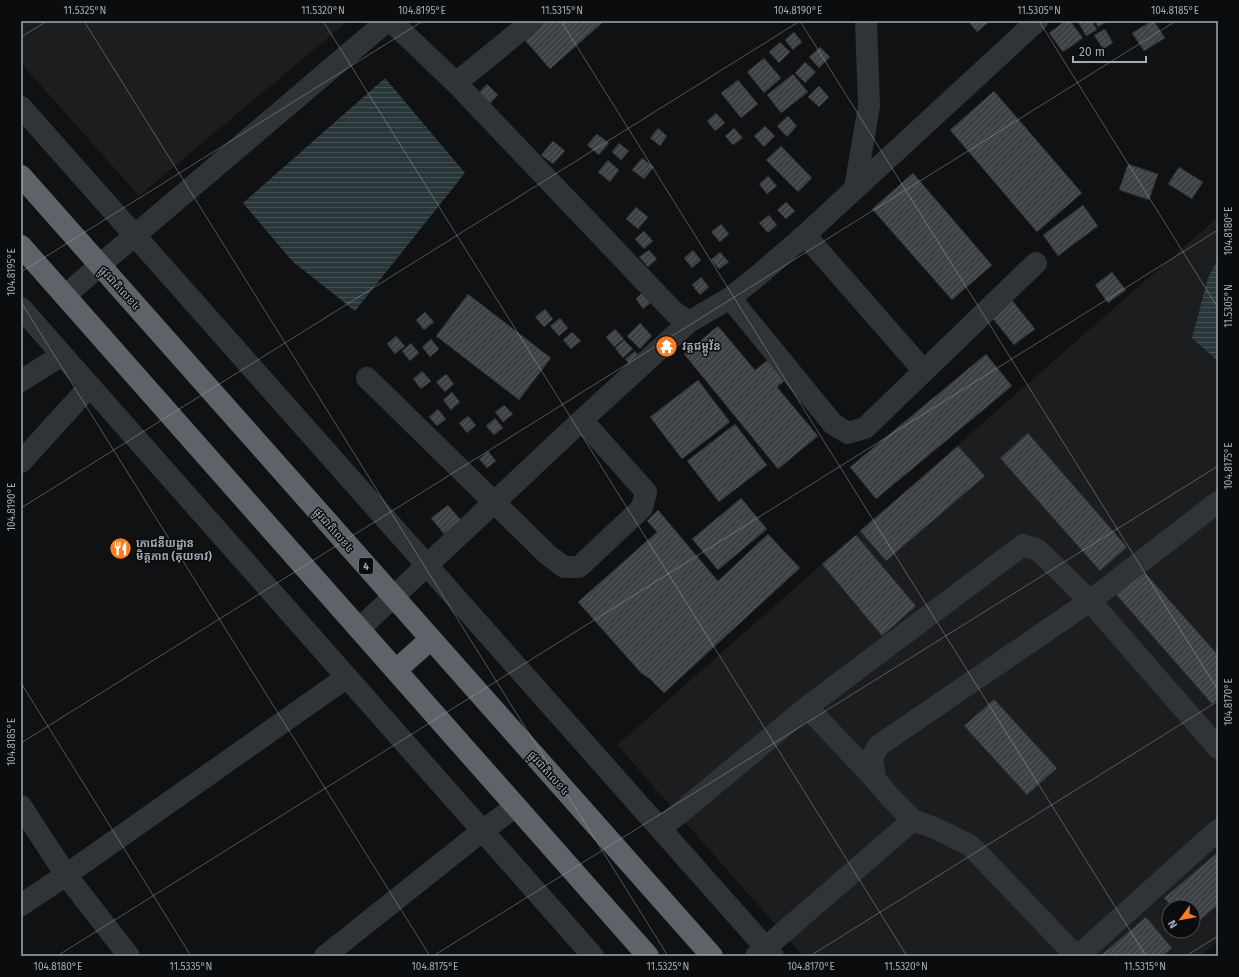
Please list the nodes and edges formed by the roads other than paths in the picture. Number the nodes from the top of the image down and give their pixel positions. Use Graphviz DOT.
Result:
graph roads {
  1 [pos="387,21"];
  2 [pos="391,21"];
  3 [pos="532,21"];
  4 [pos="866,21"];
  5 [pos="1037,21"];
  6 [pos="456,83"];
  7 [pos="21,107"];
  8 [pos="21,176"];
  9 [pos="855,188"];
  10 [pos="805,235"];
  11 [pos="134,236"];
  12 [pos="21,246"];
  13 [pos="1036,263"];
  14 [pos="100,265"];
  15 [pos="65,296"];
  16 [pos="730,298"];
  17 [pos="21,308"];
  18 [pos="689,322"];
  19 [pos="62,355"];
  20 [pos="924,371"];
  21 [pos="367,378"];
  22 [pos="21,381"];
  23 [pos="90,386"];
  24 [pos="582,420"];
  25 [pos="21,462"];
  26 [pos="494,502"];
  27 [pos="1218,502"];
  28 [pos="428,566"];
  29 [pos="394,597"];
  30 [pos="1090,601"];
  31 [pos="359,629"];
  32 [pos="430,639"];
  33 [pos="396,670"];
  34 [pos="347,677"];
  35 [pos="807,707"];
  36 [pos="1218,748"];
  37 [pos="875,779"];
  38 [pos="21,806"];
  39 [pos="516,806"];
  40 [pos="913,820"];
  41 [pos="660,828"];
  42 [pos="1218,830"];
  43 [pos="482,831"];
  44 [pos="66,875"];
  45 [pos="21,905"];
  46 [pos="765,953"];
  47 [pos="129,956"];
  48 [pos="324,956"];
  49 [pos="593,956"];
  50 [pos="648,956"];
  51 [pos="712,956"];
  52 [pos="1077,956"];
  1 -- 11 [label="street"];
  2 -- 6 [label="street"];
  3 -- 6 [label="street"];
  4 -- 9 [label="street"];
  5 -- 9 [label="street"];
  6 -- 18 [label="street"];
  7 -- 11 [label="street"];
  8 -- 14 [label="highway, ផ្លូវជាតិលេខ៤ / 4"];
  9 -- 10 [label="street"];
  10 -- 16 [label="street"];
  10 -- 20 [label="street"];
  11 -- 14 [label="street"];
  11 -- 28 [label="street"];
  12 -- 15 [label="highway"];
  13 -- 20 [label="street"];
  14 -- 15 [label="street"];
  14 -- 29 [label="highway, ផ្លូវជាតិលេខ៤ / 4"];
  15 -- 31 [label="highway"];
  16 -- 18 [label="street"];
  16 -- 20 [label="street"];
  17 -- 19 [label="street"];
  18 -- 24 [label="street"];
  19 -- 22 [label="street"];
  19 -- 23 [label="street"];
  21 -- 26 [label="street"];
  23 -- 25 [label="street"];
  23 -- 34 [label="street"];
  24 -- 26 [label="street"];
  24 -- 26 [label="street"];
  26 -- 28 [label="street"];
  27 -- 30 [label="street"];
  28 -- 29 [label="street"];
  28 -- 41 [label="street"];
  29 -- 31 [label="street"];
  29 -- 32 [label="highway, ផ្លូវជាតិលេខ៤ / 4"];
  30 -- 35 [label="street"];
  30 -- 36 [label="street"];
  30 -- 37 [label="street"];
  31 -- 33 [label="highway"];
  32 -- 33 [label="highway"];
  32 -- 51 [label="highway, ផ្លូវជាតិលេខ៤ / 4"];
  33 -- 39 [label="highway"];
  34 -- 43 [label="street"];
  34 -- 44 [label="street"];
  35 -- 37 [label="street"];
  35 -- 41 [label="street"];
  37 -- 40 [label="street"];
  38 -- 44 [label="street"];
  39 -- 43 [label="street"];
  39 -- 50 [label="highway"];
  40 -- 46 [label="street"];
  40 -- 52 [label="street"];
  41 -- 46 [label="street"];
  42 -- 52 [label="street"];
  43 -- 48 [label="street"];
  43 -- 49 [label="street"];
  44 -- 45 [label="street"];
  44 -- 47 [label="street"];
}
